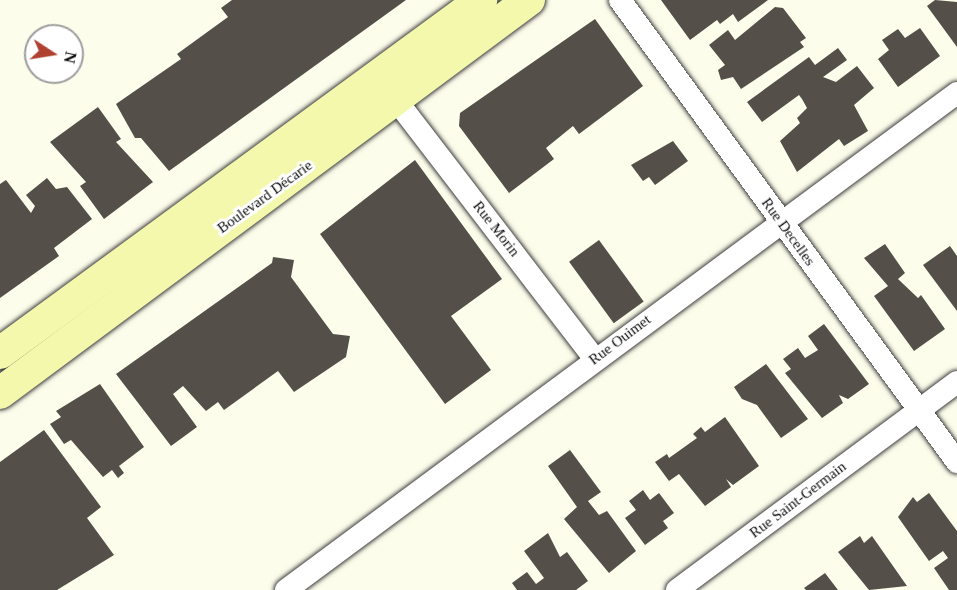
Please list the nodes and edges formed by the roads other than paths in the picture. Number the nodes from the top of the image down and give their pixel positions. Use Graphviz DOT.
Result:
graph roads {
  1 [pos="481,0"];
  2 [pos="529,0"];
  3 [pos="620,0"];
  4 [pos="957,93"];
  5 [pos="396,100"];
  6 [pos="779,220"];
  7 [pos="0,353"];
  8 [pos="595,359"];
  9 [pos="957,382"];
  10 [pos="0,393"];
  11 [pos="919,410"];
  12 [pos="957,462"];
  13 [pos="286,590"];
  14 [pos="677,590"];
  1 -- 7 [label="street, Boulevard Décarie"];
  2 -- 5 [label="street, Boulevard Décarie"];
  3 -- 6 [label="street, Rue Decelles"];
  4 -- 6 [label="street, Rue Ouimet"];
  5 -- 8 [label="street, Rue Morin"];
  5 -- 10 [label="street, Boulevard Décarie"];
  6 -- 8 [label="street, Rue Ouimet"];
  6 -- 11 [label="street, Rue Decelles"];
  8 -- 13 [label="street, Rue Ouimet"];
  9 -- 11 [label="street, Rue Saint-Germain"];
  11 -- 12 [label="street, Rue Decelles"];
  11 -- 14 [label="street, Rue Saint-Germain"];
}
